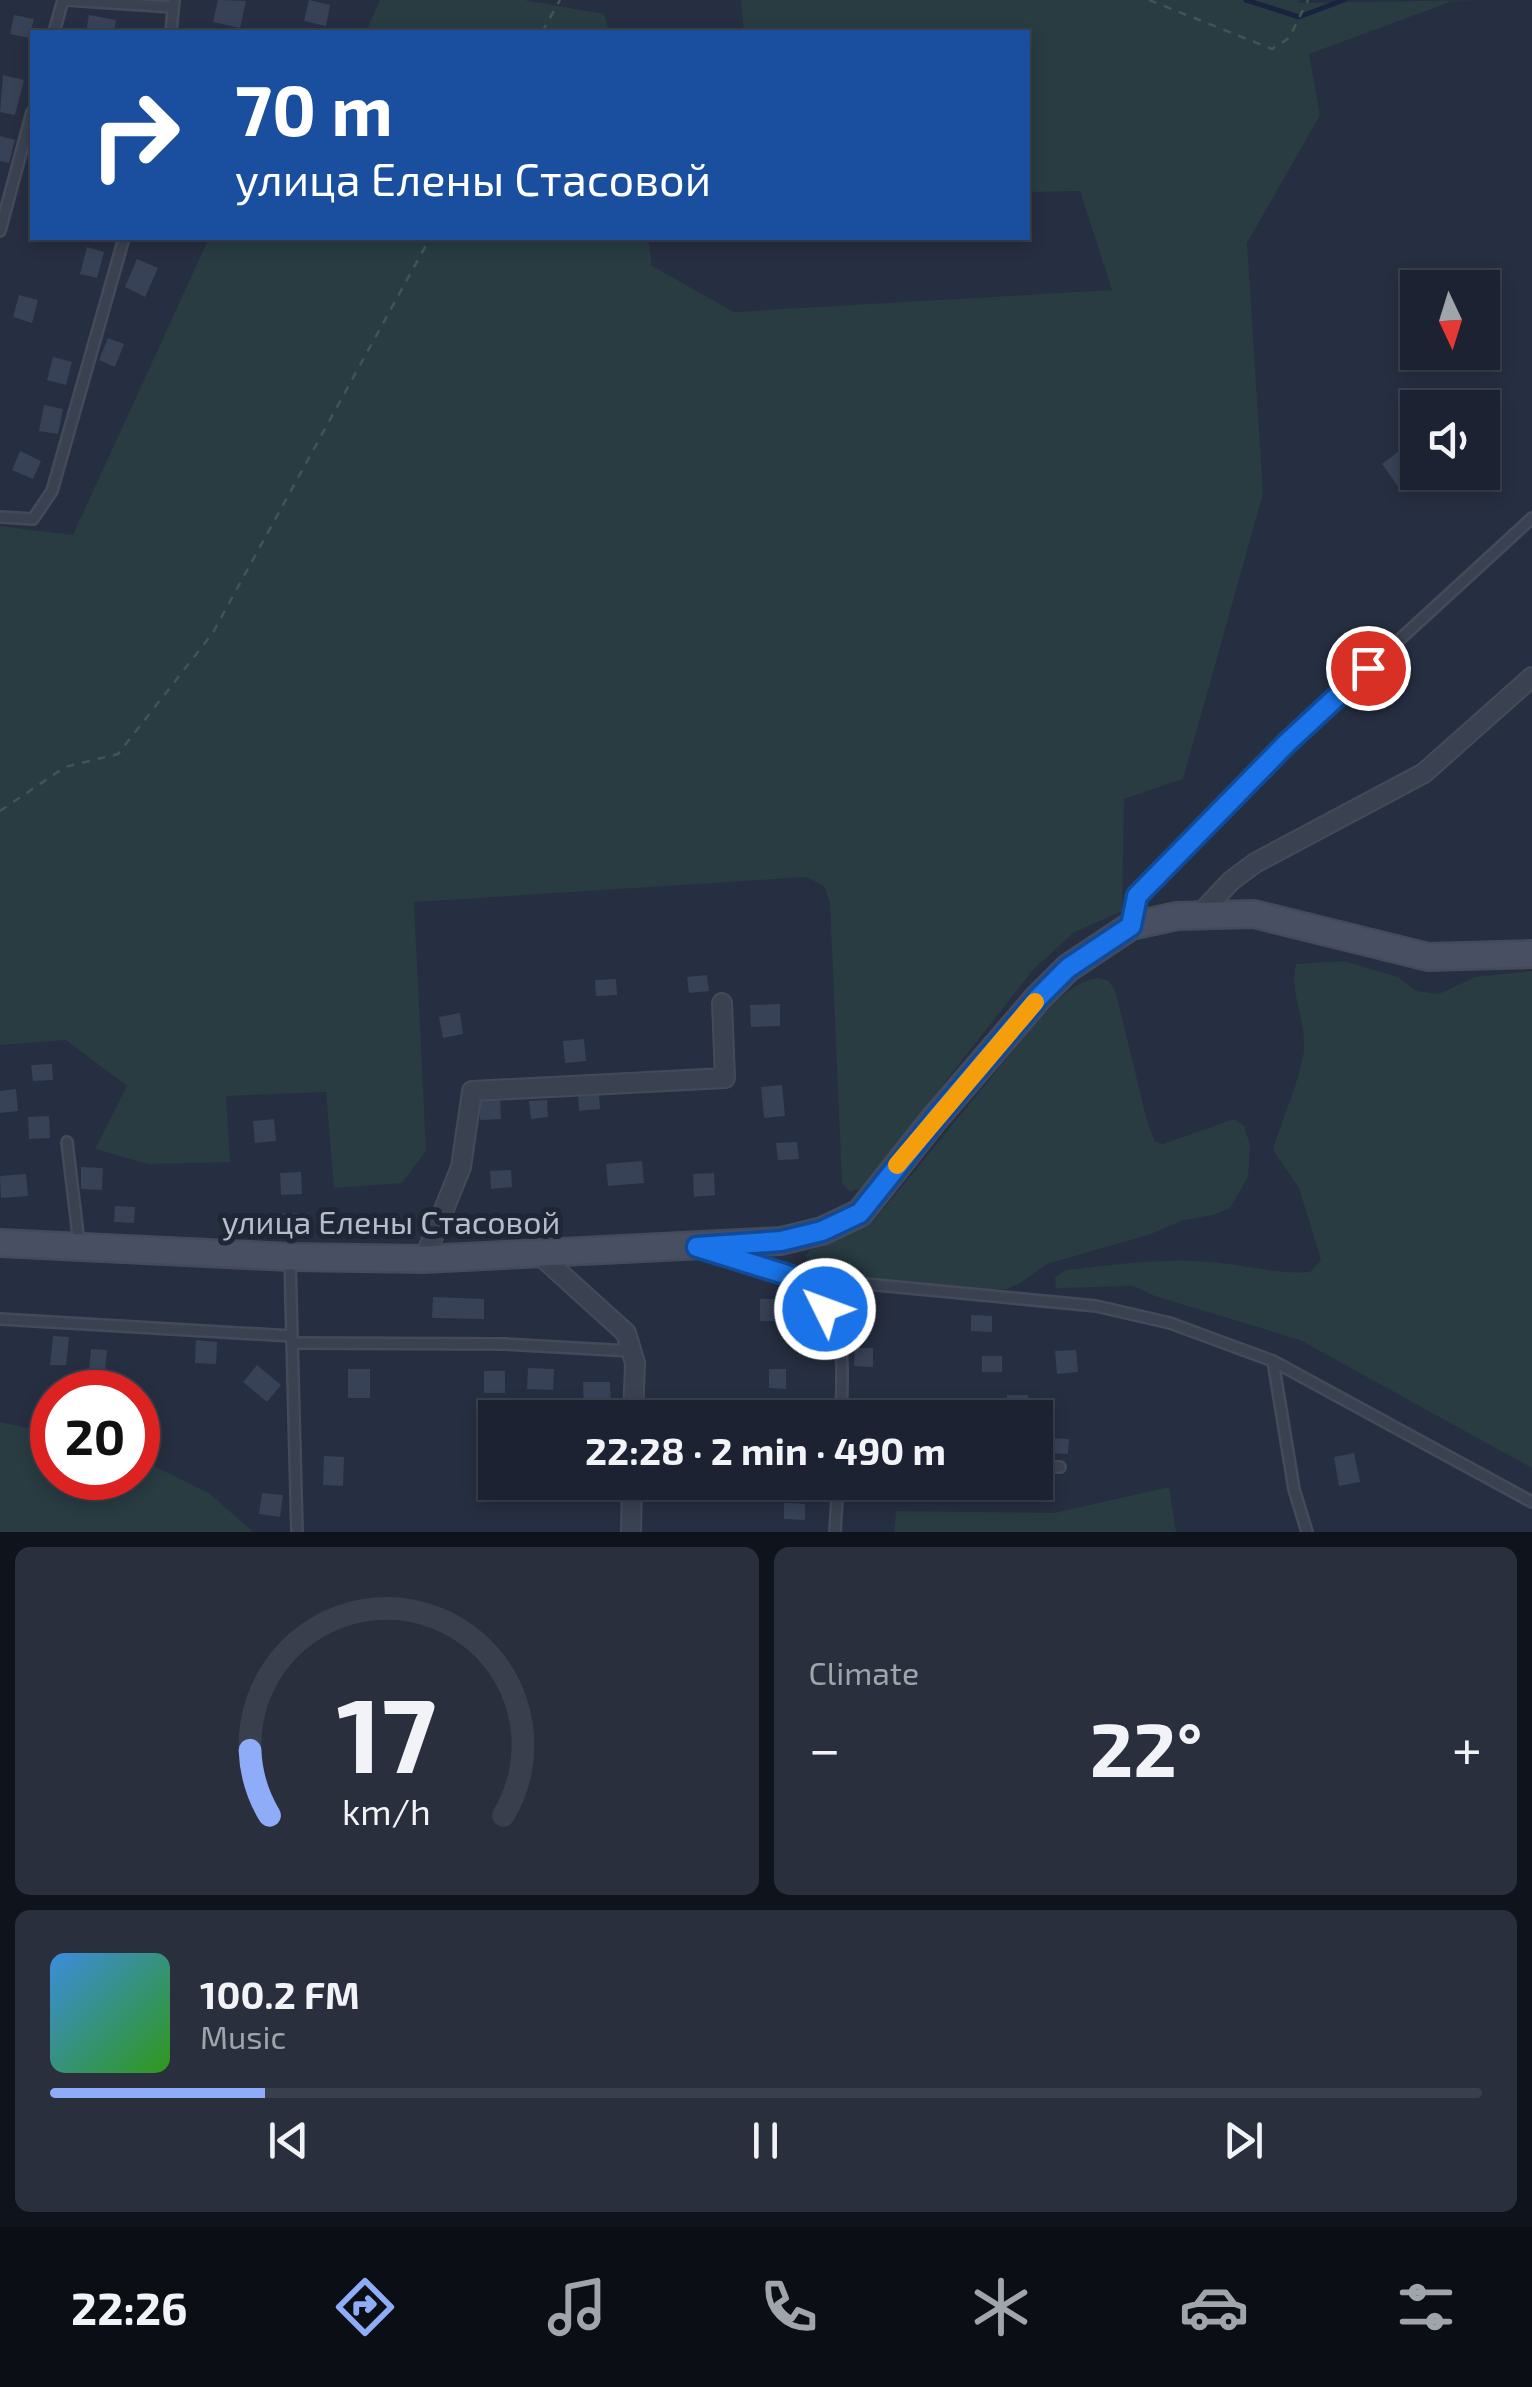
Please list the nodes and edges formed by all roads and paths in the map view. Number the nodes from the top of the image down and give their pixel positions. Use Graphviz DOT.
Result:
graph roads {
  1 [pos="65,0"];
  2 [pos="560,0"];
  3 [pos="1149,0"];
  4 [pos="1308,0"];
  5 [pos="173,4"];
  6 [pos="55,30"];
  7 [pos="170,30"];
  8 [pos="543,30"];
  9 [pos="30,119"];
  10 [pos="0,231"];
  11 [pos="123,240"];
  12 [pos="429,240"];
  13 [pos="0,517"];
  14 [pos="1532,518"];
  15 [pos="1532,677"];
  16 [pos="0,811"];
  17 [pos="1200,914"];
  18 [pos="1131,926"];
  19 [pos="1532,954"];
  20 [pos="722,1003"];
  21 [pos="67,1142"];
  22 [pos="0,1243"];
  23 [pos="79,1246"];
  24 [pos="697,1247"];
  25 [pos="541,1256"];
  26 [pos="290,1258"];
  27 [pos="424,1259"];
  28 [pos="794,1277"];
  29 [pos="0,1319"];
  30 [pos="292,1340"];
  31 [pos="633,1352"];
  32 [pos="1273,1361"];
  33 [pos="634,1400"];
  34 [pos="842,1400"];
  35 [pos="1053,1467"];
  36 [pos="1060,1467"];
  37 [pos="632,1500"];
  38 [pos="837,1500"];
  39 [pos="1532,1502"];
  40 [pos="298,1532"];
  41 [pos="631,1532"];
  42 [pos="836,1532"];
  43 [pos="1308,1532"];
  1 -- 5 [label="lane"];
  1 -- 6 [label="lane"];
  2 -- 8 [label="path"];
  3 -- 4 [label="path"];
  5 -- 7 [label="lane"];
  9 -- 10 [label="lane"];
  11 -- 13 [label="lane"];
  12 -- 16 [label="path"];
  14 -- 18 [label="lane"];
  15 -- 17 [label="street"];
  17 -- 18 [label="main road"];
  17 -- 19 [label="main road"];
  18 -- 24 [label="main road, улица Елены Стасовой"];
  20 -- 27 [label="street"];
  21 -- 23 [label="lane"];
  22 -- 23 [label="main road, улица Елены Стасовой"];
  23 -- 26 [label="main road, улица Елены Стасовой"];
  24 -- 25 [label="main road, улица Елены Стасовой"];
  24 -- 28 [label="lane"];
  25 -- 27 [label="main road, улица Елены Стасовой"];
  25 -- 31 [label="street"];
  26 -- 27 [label="main road, улица Елены Стасовой"];
  26 -- 30 [label="lane"];
  28 -- 32 [label="lane"];
  28 -- 34 [label="lane"];
  29 -- 30 [label="lane"];
  30 -- 31 [label="lane"];
  30 -- 40 [label="lane"];
  31 -- 33 [label="street"];
  32 -- 39 [label="lane"];
  32 -- 43 [label="lane"];
  35 -- 36 [label="lane"];
  37 -- 41 [label="street"];
  38 -- 42 [label="lane"];
}
